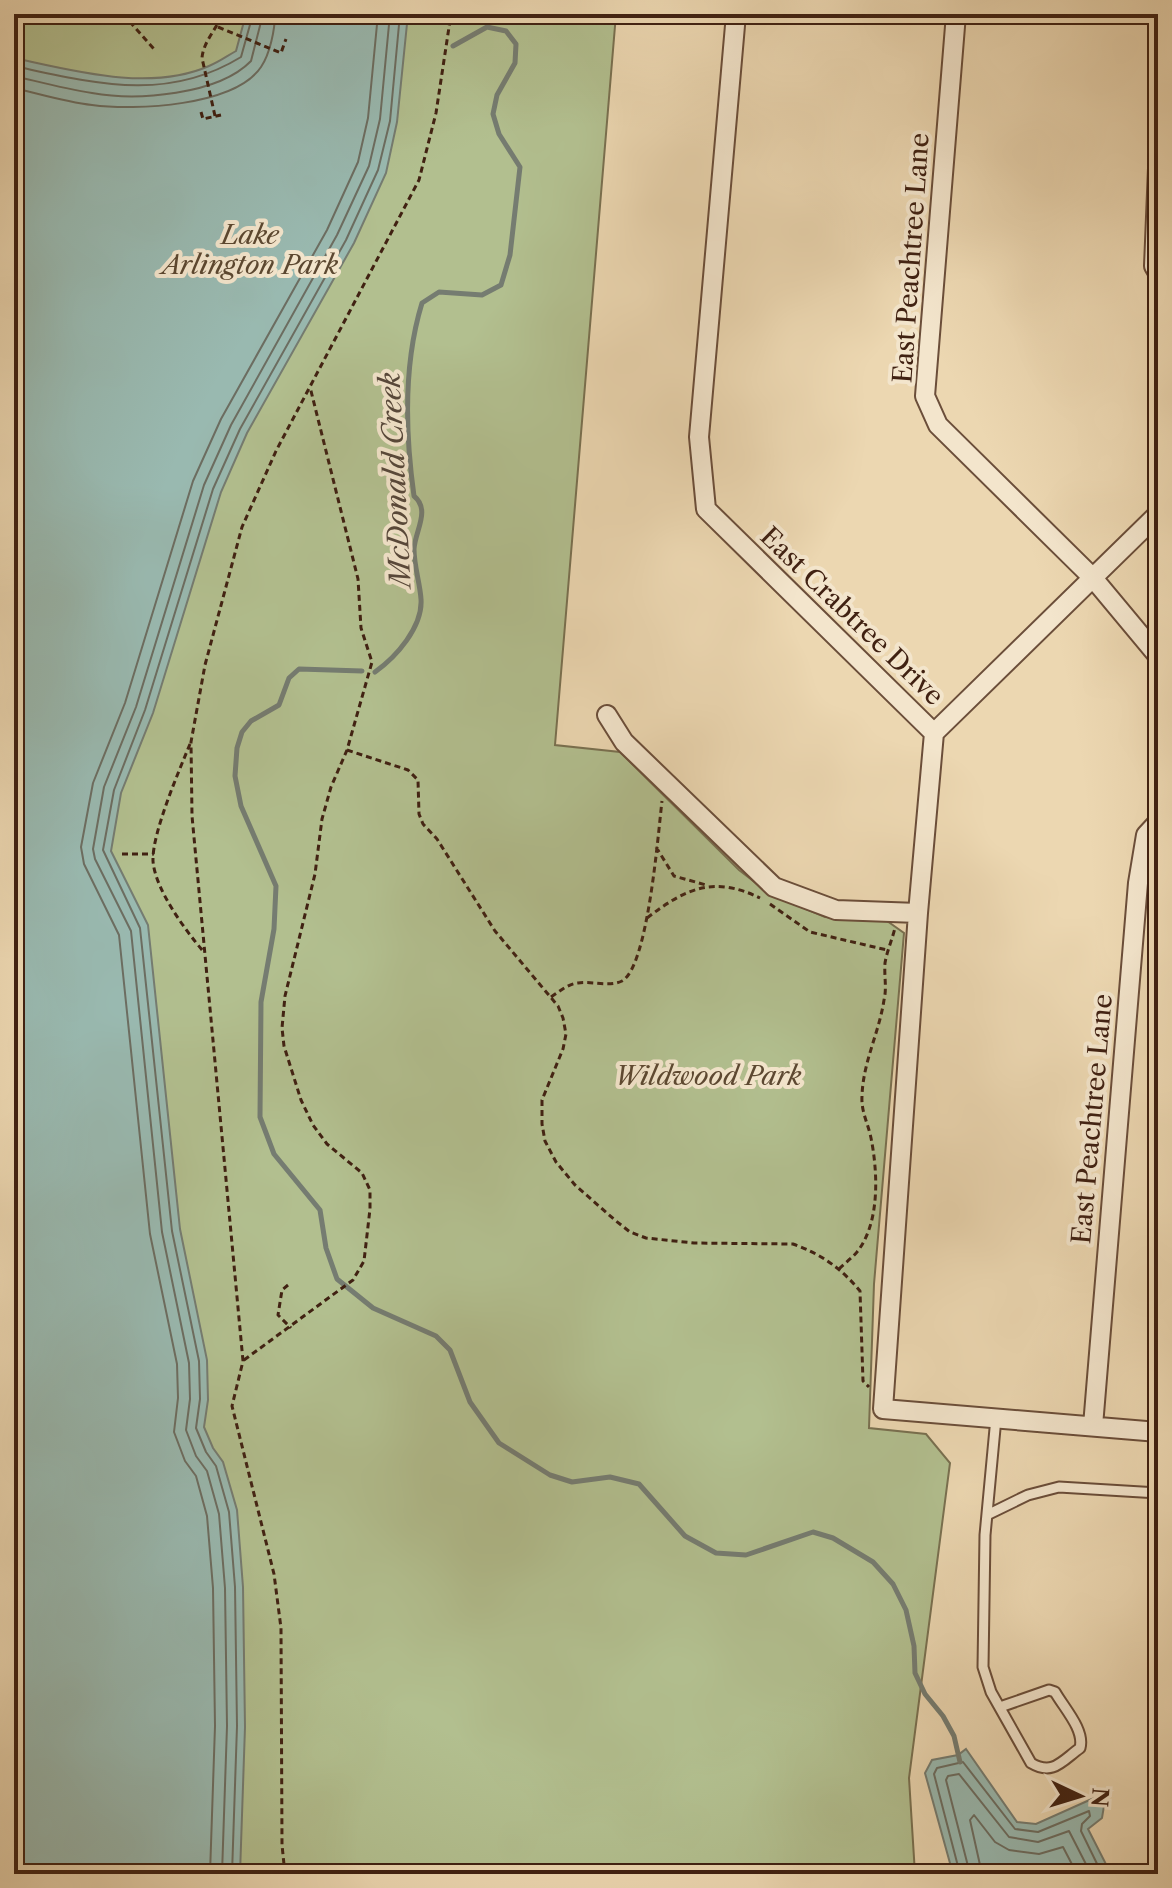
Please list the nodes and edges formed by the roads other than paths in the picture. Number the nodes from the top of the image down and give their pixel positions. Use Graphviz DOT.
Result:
graph roads {
  1 [pos="736,14"];
  2 [pos="956,14"];
  3 [pos="1158,168"];
  4 [pos="1158,273"];
  5 [pos="1158,514"];
  6 [pos="1093,578"];
  7 [pos="1158,656"];
  8 [pos="607,715"];
  9 [pos="934,733"];
  10 [pos="1158,822"];
  11 [pos="908,913"];
  12 [pos="996,1418"];
  13 [pos="1093,1426"];
  14 [pos="1158,1432"];
  15 [pos="1158,1493"];
  16 [pos="987,1515"];
  17 [pos="1000,1707"];
  1 -- 9 [label="street, East Crabtree Drive"];
  2 -- 6 [label="street, East Peachtree Lane"];
  3 -- 4 [label="street"];
  5 -- 6 [label="street"];
  6 -- 7 [label="street, East Peachtree Lane"];
  6 -- 9 [label="street"];
  8 -- 11 [label="street"];
  9 -- 11 [label="street, East Crabtree Drive"];
  10 -- 13 [label="street, East Peachtree Lane"];
  11 -- 12 [label="street, East Crabtree Drive"];
  12 -- 13 [label="street"];
  12 -- 16 [label="lane"];
  13 -- 14 [label="street"];
  15 -- 16 [label="lane"];
  16 -- 17 [label="lane"];
  17 -- 17 [label="lane"];
}
